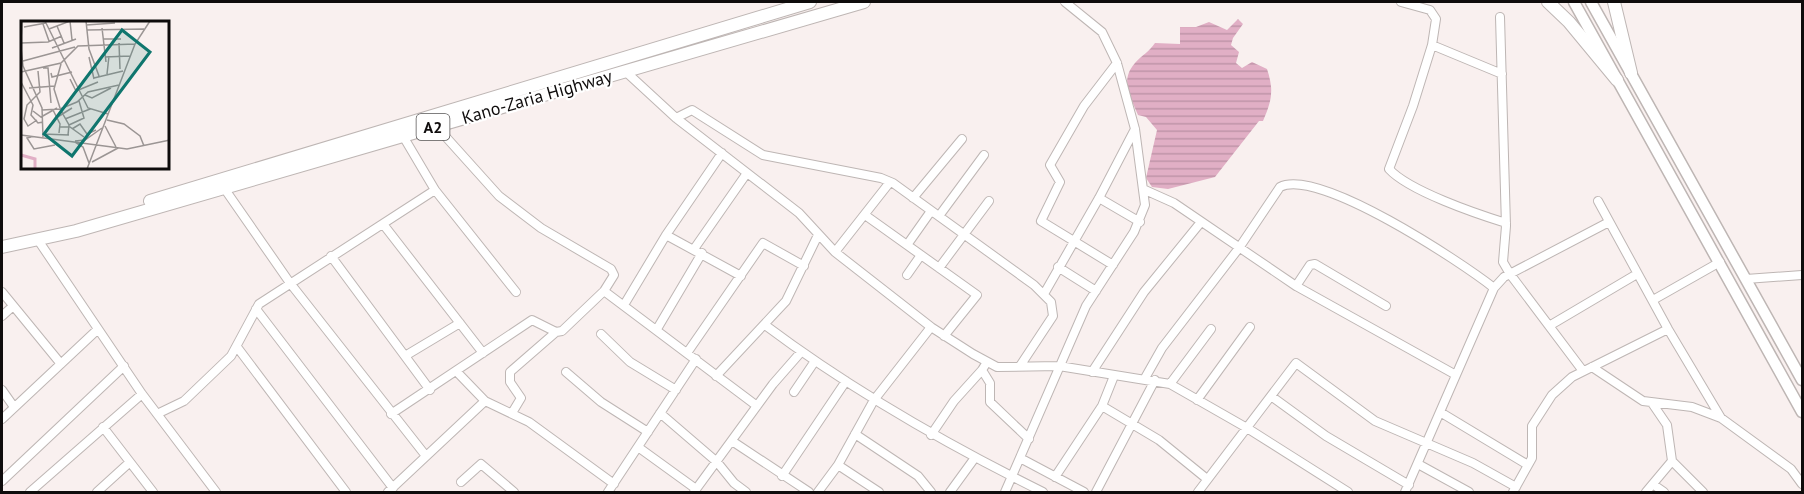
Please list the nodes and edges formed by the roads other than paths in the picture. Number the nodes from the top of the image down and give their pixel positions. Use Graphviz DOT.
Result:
graph roads {
  1 [pos="810,2"];
  2 [pos="864,2"];
  3 [pos="1065,2"];
  4 [pos="1401,2"];
  5 [pos="1548,2"];
  6 [pos="1574,2"];
  7 [pos="1591,2"];
  8 [pos="1614,2"];
  9 [pos="1500,17"];
  10 [pos="1432,45"];
  11 [pos="1117,63"];
  12 [pos="625,71"];
  13 [pos="1631,73"];
  14 [pos="1502,74"];
  15 [pos="1617,80"];
  16 [pos="676,118"];
  17 [pos="436,126"];
  18 [pos="1135,129"];
  19 [pos="403,136"];
  20 [pos="962,139"];
  21 [pos="722,153"];
  22 [pos="984,155"];
  23 [pos="747,173"];
  24 [pos="890,182"];
  25 [pos="224,188"];
  26 [pos="435,190"];
  27 [pos="1145,190"];
  28 [pos="913,198"];
  29 [pos="1100,198"];
  30 [pos="989,201"];
  31 [pos="1598,201"];
  32 [pos="935,214"];
  33 [pos="865,215"];
  34 [pos="1140,222"];
  35 [pos="1201,222"];
  36 [pos="1609,222"];
  37 [pos="1506,223"];
  38 [pos="383,224"];
  39 [pos="965,234"];
  40 [pos="666,235"];
  41 [pos="818,235"];
  42 [pos="2,239"];
  43 [pos="38,240"];
  44 [pos="1073,242"];
  45 [pos="907,245"];
  46 [pos="2,247"];
  47 [pos="1239,248"];
  48 [pos="698,251"];
  49 [pos="835,252"];
  50 [pos="921,255"];
  51 [pos="331,256"];
  52 [pos="1720,262"];
  53 [pos="1113,265"];
  54 [pos="804,266"];
  55 [pos="1059,267"];
  56 [pos="939,268"];
  57 [pos="1510,274"];
  58 [pos="1637,274"];
  59 [pos="908,275"];
  60 [pos="1803,275"];
  61 [pos="741,276"];
  62 [pos="1746,279"];
  63 [pos="290,283"];
  64 [pos="1296,286"];
  65 [pos="1494,288"];
  66 [pos="604,291"];
  67 [pos="1096,291"];
  68 [pos="2,292"];
  69 [pos="516,292"];
  70 [pos="1044,294"];
  71 [pos="1653,300"];
  72 [pos="624,305"];
  73 [pos="13,306"];
  74 [pos="1386,306"];
  75 [pos="256,309"];
  76 [pos="2,316"];
  77 [pos="460,323"];
  78 [pos="765,325"];
  79 [pos="1549,326"];
  80 [pos="932,327"];
  81 [pos="1250,327"];
  82 [pos="1210,328"];
  83 [pos="657,329"];
  84 [pos="1668,329"];
  85 [pos="97,330"];
  86 [pos="556,332"];
  87 [pos="601,334"];
  88 [pos="944,336"];
  89 [pos="237,347"];
  90 [pos="801,352"];
  91 [pos="687,353"];
  92 [pos="483,354"];
  93 [pos="405,356"];
  94 [pos="696,359"];
  95 [pos="815,361"];
  96 [pos="62,364"];
  97 [pos="124,366"];
  98 [pos="985,366"];
  99 [pos="1020,366"];
  100 [pos="1059,366"];
  101 [pos="1592,367"];
  102 [pos="1583,371"];
  103 [pos="457,372"];
  104 [pos="566,372"];
  105 [pos="1092,372"];
  106 [pos="1456,375"];
  107 [pos="716,376"];
  108 [pos="1114,376"];
  109 [pos="1145,378"];
  110 [pos="1155,380"];
  111 [pos="1803,380"];
  112 [pos="846,381"];
  113 [pos="1170,384"];
  114 [pos="2,390"];
  115 [pos="430,390"];
  116 [pos="676,390"];
  117 [pos="794,392"];
  118 [pos="142,394"];
  119 [pos="1271,396"];
  120 [pos="874,400"];
  121 [pos="1197,400"];
  122 [pos="485,401"];
  123 [pos="1652,403"];
  124 [pos="757,406"];
  125 [pos="1102,406"];
  126 [pos="14,407"];
  127 [pos="1440,412"];
  128 [pos="1803,412"];
  129 [pos="660,413"];
  130 [pos="157,414"];
  131 [pos="391,414"];
  132 [pos="512,414"];
  133 [pos="1721,418"];
  134 [pos="2,419"];
  135 [pos="1133,423"];
  136 [pos="103,427"];
  137 [pos="1247,428"];
  138 [pos="648,432"];
  139 [pos="855,434"];
  140 [pos="931,435"];
  141 [pos="1029,439"];
  142 [pos="732,441"];
  143 [pos="1427,444"];
  144 [pos="638,447"];
  145 [pos="426,456"];
  146 [pos="1020,458"];
  147 [pos="974,459"];
  148 [pos="1672,461"];
  149 [pos="130,462"];
  150 [pos="717,462"];
  151 [pos="1418,464"];
  152 [pos="838,465"];
  153 [pos="1528,465"];
  154 [pos="782,477"];
  155 [pos="1012,477"];
  156 [pos="1054,477"];
  157 [pos="1207,479"];
  158 [pos="2,481"];
  159 [pos="461,482"];
  160 [pos="614,484"];
  161 [pos="1803,484"];
  162 [pos="1654,485"];
  163 [pos="393,488"];
  164 [pos="1407,489"];
  165 [pos="1514,490"];
  166 [pos="695,491"];
  167 [pos="30,492"];
  168 [pos="97,492"];
  169 [pos="153,492"];
  170 [pos="216,492"];
  171 [pos="346,492"];
  172 [pos="403,492"];
  173 [pos="514,492"];
  174 [pos="608,492"];
  175 [pos="746,492"];
  176 [pos="809,492"];
  177 [pos="818,492"];
  178 [pos="879,492"];
  179 [pos="932,492"];
  180 [pos="950,492"];
  181 [pos="1005,492"];
  182 [pos="1043,492"];
  183 [pos="1084,492"];
  184 [pos="1096,492"];
  185 [pos="1198,492"];
  186 [pos="1347,492"];
  187 [pos="1469,492"];
  188 [pos="1646,492"];
  189 [pos="1664,492"];
  190 [pos="1703,492"];
  1 -- 42 [label="highway, Kano-Zaria Highway / A2"];
  2 -- 12 [label="highway, Kano-Zaria Highway / A2"];
  3 -- 11 [label="street"];
  4 -- 10 [label="street"];
  5 -- 15 [label="highway"];
  6 -- 15 [label="main road"];
  7 -- 13 [label="main road"];
  8 -- 13 [label="highway"];
  9 -- 14 [label="street"];
  10 -- 14 [label="street"];
  10 -- 37 [label="street"];
  11 -- 18 [label="street"];
  11 -- 44 [label="street"];
  12 -- 16 [label="street"];
  12 -- 17 [label="highway, Kano-Zaria Highway / A2"];
  13 -- 62 [label="main road"];
  14 -- 37 [label="street"];
  15 -- 52 [label="main road"];
  16 -- 21 [label="street"];
  16 -- 24 [label="street"];
  17 -- 19 [label="highway, Kano-Zaria Highway / A2"];
  17 -- 66 [label="street"];
  18 -- 27 [label="street"];
  18 -- 29 [label="street"];
  19 -- 25 [label="highway, Kano-Zaria Highway / A2"];
  19 -- 26 [label="street"];
  20 -- 28 [label="street"];
  21 -- 23 [label="street"];
  21 -- 40 [label="street"];
  22 -- 32 [label="street"];
  23 -- 41 [label="street"];
  23 -- 48 [label="street"];
  24 -- 28 [label="street"];
  24 -- 33 [label="street"];
  25 -- 43 [label="highway, Kano-Zaria Highway / A2"];
  25 -- 63 [label="street"];
  26 -- 38 [label="street"];
  26 -- 69 [label="street"];
  27 -- 34 [label="street"];
  27 -- 35 [label="street"];
  28 -- 32 [label="street"];
  29 -- 34 [label="street"];
  29 -- 44 [label="street"];
  30 -- 39 [label="street"];
  31 -- 36 [label="street"];
  32 -- 39 [label="street"];
  32 -- 45 [label="street"];
  33 -- 45 [label="street"];
  33 -- 49 [label="street"];
  34 -- 53 [label="street"];
  35 -- 47 [label="street"];
  35 -- 105 [label="street"];
  36 -- 57 [label="street"];
  36 -- 58 [label="street"];
  37 -- 57 [label="street"];
  38 -- 51 [label="street"];
  38 -- 77 [label="street"];
  39 -- 56 [label="street"];
  39 -- 70 [label="street"];
  40 -- 48 [label="street"];
  40 -- 72 [label="street"];
  41 -- 49 [label="street"];
  41 -- 54 [label="street"];
  43 -- 46 [label="highway, Kano-Zaria Highway / A2"];
  43 -- 85 [label="street"];
  44 -- 53 [label="street"];
  44 -- 55 [label="street"];
  45 -- 50 [label="street"];
  47 -- 64 [label="street"];
  47 -- 65 [label="street"];
  47 -- 109 [label="street"];
  48 -- 61 [label="street"];
  48 -- 83 [label="street"];
  49 -- 80 [label="street"];
  50 -- 56 [label="street"];
  50 -- 59 [label="street"];
  51 -- 63 [label="street"];
  51 -- 93 [label="street"];
  52 -- 71 [label="street"];
  52 -- 128 [label="main road"];
  53 -- 67 [label="street"];
  54 -- 61 [label="street"];
  54 -- 78 [label="street"];
  55 -- 67 [label="street"];
  55 -- 70 [label="street"];
  56 -- 88 [label="street"];
  57 -- 65 [label="street"];
  57 -- 79 [label="street"];
  58 -- 71 [label="street"];
  58 -- 79 [label="street"];
  60 -- 62 [label="street"];
  61 -- 91 [label="street"];
  62 -- 111 [label="main road"];
  63 -- 75 [label="street"];
  63 -- 131 [label="street"];
  64 -- 74 [label="street"];
  64 -- 106 [label="street"];
  65 -- 106 [label="street"];
  66 -- 72 [label="street"];
  66 -- 86 [label="street"];
  67 -- 100 [label="street"];
  68 -- 73 [label="street"];
  70 -- 99 [label="street"];
  71 -- 84 [label="street"];
  72 -- 83 [label="street"];
  73 -- 76 [label="street"];
  73 -- 96 [label="street"];
  75 -- 89 [label="street"];
  75 -- 163 [label="street"];
  77 -- 92 [label="street"];
  77 -- 93 [label="street"];
  78 -- 90 [label="street"];
  78 -- 107 [label="street"];
  79 -- 102 [label="street"];
  80 -- 88 [label="street"];
  80 -- 120 [label="street"];
  81 -- 121 [label="street"];
  82 -- 113 [label="street"];
  83 -- 91 [label="street"];
  84 -- 101 [label="street"];
  84 -- 133 [label="street"];
  85 -- 96 [label="street"];
  85 -- 97 [label="street"];
  86 -- 92 [label="street"];
  86 -- 132 [label="street"];
  87 -- 116 [label="street"];
  88 -- 98 [label="street"];
  89 -- 130 [label="street"];
  89 -- 171 [label="street"];
  90 -- 95 [label="street"];
  90 -- 124 [label="street"];
  91 -- 94 [label="street"];
  92 -- 103 [label="street"];
  93 -- 115 [label="street"];
  94 -- 107 [label="street"];
  94 -- 116 [label="street"];
  95 -- 112 [label="street"];
  95 -- 117 [label="street"];
  96 -- 126 [label="street"];
  97 -- 118 [label="street"];
  97 -- 158 [label="street"];
  98 -- 99 [label="street"];
  98 -- 140 [label="street"];
  98 -- 141 [label="street"];
  99 -- 100 [label="street"];
  100 -- 105 [label="street"];
  100 -- 141 [label="street"];
  101 -- 102 [label="street"];
  101 -- 123 [label="street"];
  102 -- 153 [label="street"];
  103 -- 115 [label="street"];
  103 -- 122 [label="street"];
  104 -- 138 [label="street"];
  105 -- 108 [label="street"];
  106 -- 127 [label="street"];
  107 -- 124 [label="street"];
  108 -- 109 [label="street"];
  108 -- 125 [label="street"];
  109 -- 110 [label="street"];
  110 -- 113 [label="street"];
  110 -- 135 [label="street"];
  112 -- 120 [label="street"];
  112 -- 154 [label="street"];
  113 -- 121 [label="street"];
  114 -- 126 [label="street"];
  115 -- 131 [label="street"];
  116 -- 129 [label="street"];
  118 -- 130 [label="street"];
  118 -- 136 [label="street"];
  119 -- 137 [label="street"];
  119 -- 143 [label="street"];
  119 -- 164 [label="street"];
  120 -- 139 [label="street"];
  120 -- 140 [label="street"];
  121 -- 137 [label="street"];
  122 -- 132 [label="street"];
  122 -- 145 [label="street"];
  123 -- 133 [label="street"];
  123 -- 148 [label="street"];
  124 -- 142 [label="street"];
  125 -- 135 [label="street"];
  125 -- 156 [label="street"];
  126 -- 134 [label="street"];
  127 -- 143 [label="street"];
  127 -- 153 [label="street"];
  129 -- 138 [label="street"];
  129 -- 150 [label="street"];
  130 -- 170 [label="street"];
  131 -- 145 [label="street"];
  132 -- 160 [label="street"];
  133 -- 161 [label="street"];
  135 -- 157 [label="street"];
  135 -- 184 [label="street"];
  136 -- 149 [label="street"];
  136 -- 167 [label="street"];
  137 -- 157 [label="street"];
  137 -- 186 [label="street"];
  138 -- 144 [label="street"];
  139 -- 152 [label="street"];
  139 -- 179 [label="street"];
  140 -- 147 [label="street"];
  141 -- 146 [label="street"];
  142 -- 150 [label="street"];
  142 -- 154 [label="street"];
  143 -- 151 [label="street"];
  143 -- 165 [label="street"];
  144 -- 160 [label="street"];
  144 -- 166 [label="street"];
  145 -- 163 [label="street"];
  146 -- 155 [label="street"];
  146 -- 156 [label="street"];
  147 -- 155 [label="street"];
  147 -- 180 [label="street"];
  148 -- 162 [label="street"];
  148 -- 190 [label="street"];
  149 -- 168 [label="street"];
  149 -- 169 [label="street"];
  150 -- 166 [label="street"];
  150 -- 175 [label="street"];
  151 -- 164 [label="street"];
  151 -- 187 [label="street"];
  152 -- 177 [label="street"];
  152 -- 178 [label="street"];
  153 -- 165 [label="street"];
  154 -- 176 [label="street"];
  155 -- 181 [label="street"];
  155 -- 182 [label="street"];
  156 -- 183 [label="street"];
  157 -- 185 [label="street"];
  159 -- 173 [label="street"];
  160 -- 174 [label="street"];
  162 -- 188 [label="street"];
  162 -- 189 [label="street"];
  163 -- 172 [label="street"];
}
